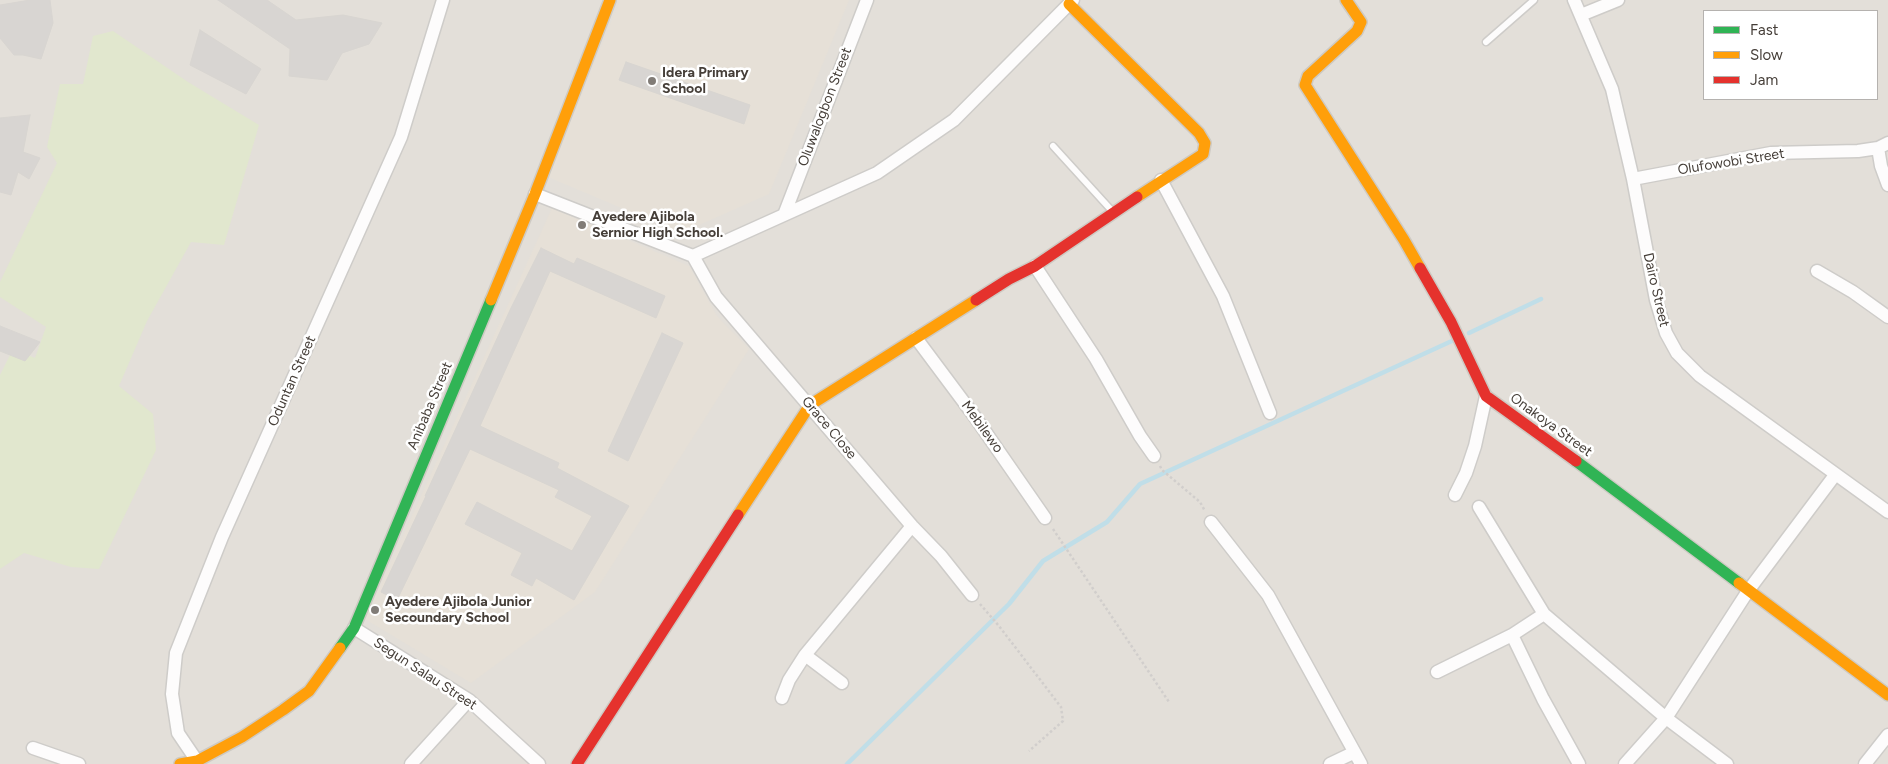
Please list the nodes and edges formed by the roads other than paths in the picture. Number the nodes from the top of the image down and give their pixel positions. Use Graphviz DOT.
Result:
graph roads {
  1 [pos="443,0"];
  2 [pos="610,0"];
  3 [pos="867,0"];
  4 [pos="1346,0"];
  5 [pos="1534,0"];
  6 [pos="1574,0"];
  7 [pos="1618,0"];
  8 [pos="1071,2"];
  9 [pos="1581,15"];
  10 [pos="1486,42"];
  11 [pos="1053,146"];
  12 [pos="1883,146"];
  13 [pos="1633,179"];
  14 [pos="1161,180"];
  15 [pos="1888,185"];
  16 [pos="535,194"];
  17 [pos="1114,213"];
  18 [pos="784,215"];
  19 [pos="693,256"];
  20 [pos="1035,266"];
  21 [pos="1817,271"];
  22 [pos="1888,317"];
  23 [pos="916,338"];
  24 [pos="1486,396"];
  25 [pos="810,405"];
  26 [pos="1270,413"];
  27 [pos="1154,456"];
  28 [pos="1835,475"];
  29 [pos="1455,495"];
  30 [pos="1479,507"];
  31 [pos="1888,512"];
  32 [pos="1046,518"];
  33 [pos="1211,522"];
  34 [pos="912,526"];
  35 [pos="1748,591"];
  36 [pos="972,595"];
  37 [pos="1544,614"];
  38 [pos="354,628"];
  39 [pos="1512,635"];
  40 [pos="805,655"];
  41 [pos="1437,672"];
  42 [pos="842,683"];
  43 [pos="1888,695"];
  44 [pos="782,698"];
  45 [pos="470,700"];
  46 [pos="1666,718"];
  47 [pos="1888,735"];
  48 [pos="33,748"];
  49 [pos="1353,753"];
  50 [pos="196,761"];
  51 [pos="79,764"];
  52 [pos="180,764"];
  53 [pos="411,764"];
  54 [pos="538,764"];
  55 [pos="577,764"];
  56 [pos="1330,764"];
  57 [pos="1361,764"];
  58 [pos="1579,764"];
  59 [pos="1625,764"];
  60 [pos="1727,764"];
  61 [pos="1865,764"];
  1 -- 50 [label="street, Oduntan Street"];
  2 -- 16 [label="street, Anibaba Street"];
  3 -- 18 [label="street, Oluwalogbon Street"];
  4 -- 24 [label="street"];
  5 -- 10 [label="lane"];
  6 -- 9 [label="street, Dairo Street"];
  7 -- 9 [label="street"];
  8 -- 14 [label="street"];
  8 -- 18 [label="street"];
  9 -- 13 [label="street, Dairo Street"];
  11 -- 17 [label="lane"];
  12 -- 13 [label="street, Olufowobi Street"];
  12 -- 15 [label="street"];
  13 -- 28 [label="street, Dairo Street"];
  14 -- 17 [label="street"];
  14 -- 26 [label="street"];
  16 -- 19 [label="street"];
  16 -- 38 [label="street, Anibaba Street"];
  17 -- 20 [label="street"];
  18 -- 19 [label="street"];
  19 -- 25 [label="street, Grace Close"];
  20 -- 23 [label="street"];
  20 -- 27 [label="street"];
  21 -- 22 [label="street"];
  23 -- 25 [label="street"];
  23 -- 32 [label="street, Mebilewo"];
  24 -- 29 [label="street"];
  24 -- 35 [label="street, Onakoya Street"];
  25 -- 34 [label="street, Grace Close"];
  25 -- 55 [label="street"];
  28 -- 31 [label="street, Dairo Street"];
  28 -- 35 [label="street"];
  30 -- 37 [label="street"];
  33 -- 49 [label="street"];
  34 -- 36 [label="street, Grace Close"];
  34 -- 40 [label="street"];
  35 -- 43 [label="street, Onakoya Street"];
  35 -- 46 [label="street"];
  37 -- 39 [label="street"];
  37 -- 46 [label="street"];
  38 -- 45 [label="street, Segun Salau Street"];
  38 -- 50 [label="street, Anibaba Street"];
  39 -- 41 [label="street"];
  39 -- 58 [label="street"];
  40 -- 42 [label="street"];
  40 -- 44 [label="street"];
  45 -- 53 [label="street"];
  45 -- 54 [label="street, Segun Salau Street"];
  46 -- 59 [label="street"];
  46 -- 60 [label="street"];
  47 -- 61 [label="street"];
  48 -- 51 [label="street"];
  49 -- 56 [label="street"];
  49 -- 57 [label="street"];
  50 -- 52 [label="street, Anibaba Street"];
}
